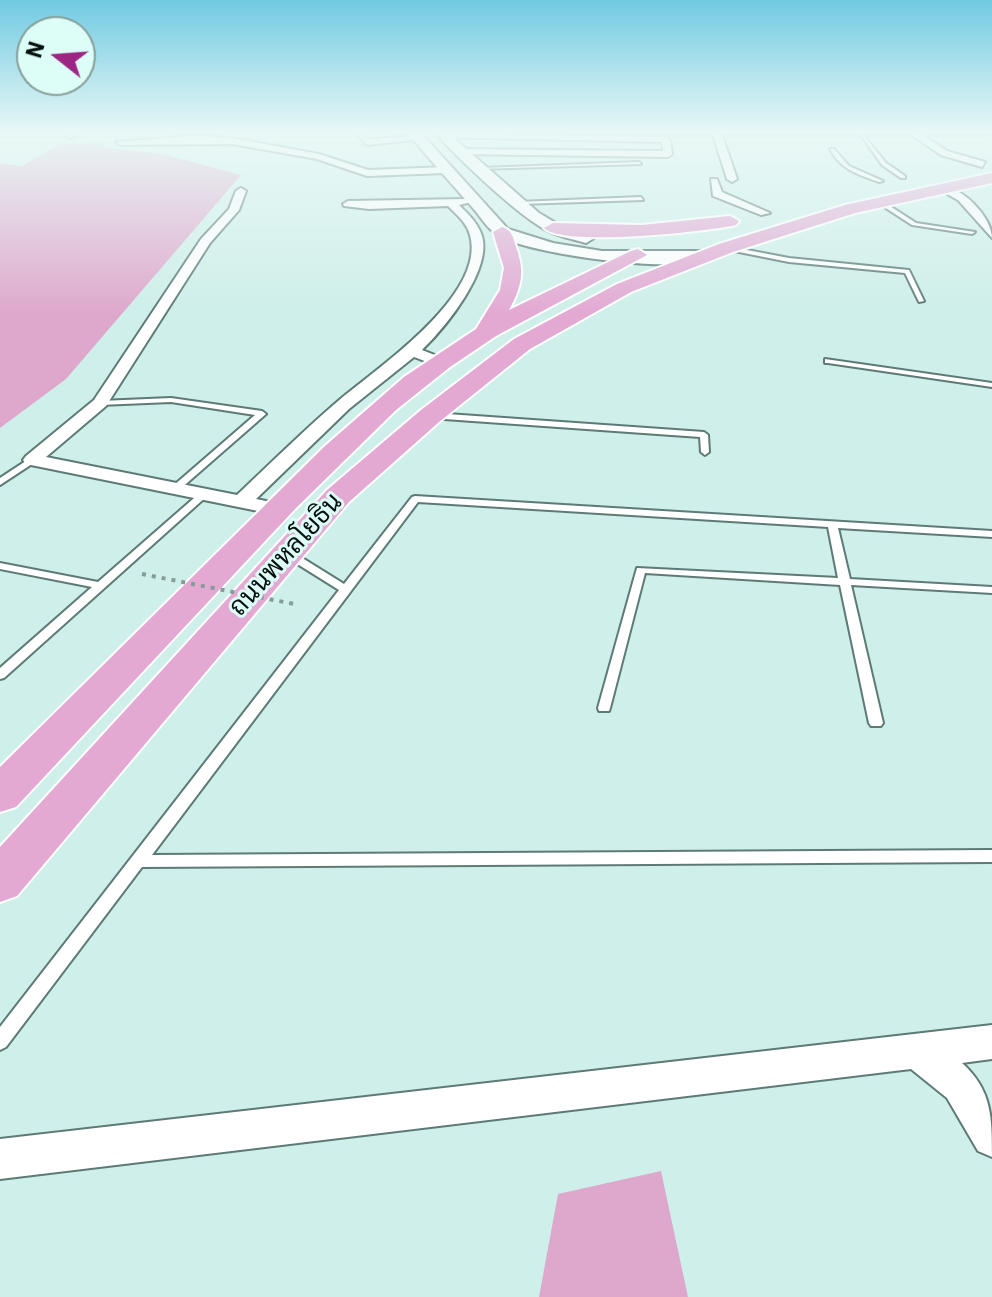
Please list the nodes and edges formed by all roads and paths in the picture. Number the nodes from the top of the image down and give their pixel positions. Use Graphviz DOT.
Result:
graph roads {
  1 [pos="880,192"];
  2 [pos="240,193"];
  3 [pos="466,193"];
  4 [pos="509,193"];
  5 [pos="717,193"];
  6 [pos="877,193"];
  7 [pos="879,193"];
  8 [pos="952,193"];
  9 [pos="641,199"];
  10 [pos="473,201"];
  11 [pos="520,202"];
  12 [pos="348,204"];
  13 [pos="452,204"];
  14 [pos="780,209"];
  15 [pos="730,221"];
  16 [pos="553,228"];
  17 [pos="502,232"];
  18 [pos="972,232"];
  19 [pos="992,235"];
  20 [pos="716,252"];
  21 [pos="628,259"];
  22 [pos="624,288"];
  23 [pos="921,301"];
  24 [pos="483,335"];
  25 [pos="412,351"];
  26 [pos="828,361"];
  27 [pos="440,362"];
  28 [pos="992,385"];
  29 [pos="100,403"];
  30 [pos="430,416"];
  31 [pos="705,452"];
  32 [pos="32,460"];
  33 [pos="0,482"];
  34 [pos="176,488"];
  35 [pos="204,494"];
  36 [pos="260,505"];
  37 [pos="832,524"];
  38 [pos="992,534"];
  39 [pos="286,552"];
  40 [pos="0,566"];
  41 [pos="142,574"];
  42 [pos="844,580"];
  43 [pos="101,586"];
  44 [pos="345,589"];
  45 [pos="992,590"];
  46 [pos="294,604"];
  47 [pos="0,675"];
  48 [pos="604,708"];
  49 [pos="876,723"];
  50 [pos="0,795"];
  51 [pos="992,856"];
  52 [pos="137,861"];
  53 [pos="0,881"];
  54 [pos="0,1041"];
  55 [pos="992,1042"];
  56 [pos="917,1051"];
  57 [pos="992,1137"];
  58 [pos="0,1159"];
  1 -- 18 [label="lane"];
  2 -- 29 [label="street"];
  3 -- 10 [label="main road, ถนนพหลโยธิน"];
  4 -- 11 [label="main road"];
  5 -- 14 [label="street"];
  6 -- 14 [label="main road, ถนนพหลโยธิน"];
  7 -- 20 [label="main road, ถนนพหลโยธิน"];
  8 -- 19 [label="street"];
  9 -- 11 [label="lane"];
  10 -- 13 [label="street"];
  10 -- 17 [label="main road, ถนนพหลโยธิน"];
  11 -- 16 [label="main road"];
  12 -- 13 [label="street"];
  13 -- 25 [label="street"];
  14 -- 15 [label="main road, ถนนพหลโยธิน"];
  15 -- 16 [label="main road"];
  15 -- 21 [label="main road, ถนนพหลโยธิน"];
  16 -- 21 [label="main road"];
  17 -- 21 [label="main road, ถนนพหลโยธิน"];
  17 -- 24 [label="main road"];
  20 -- 21 [label="main road, ถนนพหลโยธิน"];
  20 -- 22 [label="main road, ถนนพหลโยธิน"];
  20 -- 23 [label="lane"];
  21 -- 22 [label="main road"];
  21 -- 24 [label="main road, ถนนพหลโยธิน"];
  22 -- 30 [label="main road, ถนนพหลโยธิน"];
  24 -- 27 [label="main road, ถนนพหลโยธิน"];
  25 -- 27 [label="street"];
  25 -- 36 [label="street"];
  26 -- 28 [label="lane"];
  27 -- 36 [label="main road, ถนนพหลโยธิน"];
  29 -- 32 [label="street"];
  29 -- 34 [label="lane"];
  30 -- 31 [label="lane"];
  30 -- 39 [label="main road, ถนนพหลโยธิน"];
  32 -- 33 [label="lane"];
  32 -- 34 [label="street"];
  34 -- 35 [label="street"];
  35 -- 36 [label="street"];
  35 -- 43 [label="lane"];
  36 -- 50 [label="main road, ถนนพหลโยธิน"];
  37 -- 38 [label="lane"];
  37 -- 42 [label="lane"];
  37 -- 44 [label="lane"];
  39 -- 44 [label="lane"];
  39 -- 53 [label="main road, ถนนพหลโยธิน"];
  40 -- 43 [label="lane"];
  41 -- 46 [label="path, bridge"];
  42 -- 45 [label="lane"];
  42 -- 48 [label="lane"];
  42 -- 49 [label="lane"];
  43 -- 47 [label="lane"];
  44 -- 52 [label="lane"];
  51 -- 52 [label="lane"];
  52 -- 54 [label="lane"];
  55 -- 56 [label="street"];
  56 -- 57 [label="street"];
  56 -- 58 [label="street"];
}
